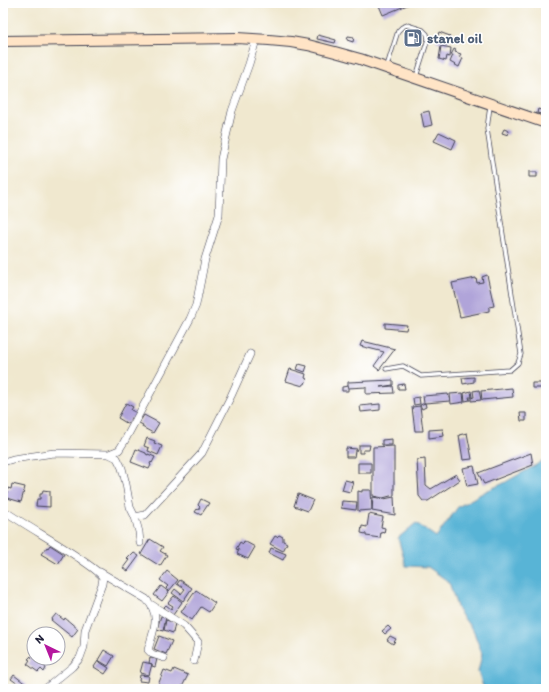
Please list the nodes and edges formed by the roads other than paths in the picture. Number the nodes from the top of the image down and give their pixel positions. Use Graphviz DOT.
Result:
graph roads {
  1 [pos="256,40"];
  2 [pos="3,41"];
  3 [pos="387,69"];
  4 [pos="415,78"];
  5 [pos="490,104"];
  6 [pos="546,123"];
  7 [pos="250,354"];
  8 [pos="386,369"];
  9 [pos="109,454"];
  10 [pos="3,462"];
  11 [pos="3,510"];
  12 [pos="135,517"];
  13 [pos="140,543"];
  14 [pos="98,571"];
  15 [pos="150,603"];
  16 [pos="164,658"];
  17 [pos="194,661"];
  18 [pos="45,689"];
  1 -- 2 [label="main road"];
  1 -- 3 [label="main road"];
  1 -- 9 [label="street"];
  3 -- 4 [label="main road"];
  3 -- 4 [label="lane"];
  4 -- 5 [label="main road"];
  5 -- 6 [label="main road"];
  5 -- 8 [label="lane"];
  7 -- 12 [label="street"];
  9 -- 10 [label="street"];
  9 -- 12 [label="street"];
  11 -- 14 [label="street"];
  12 -- 13 [label="street"];
  14 -- 15 [label="street"];
  14 -- 18 [label="street"];
  15 -- 16 [label="street"];
  15 -- 17 [label="street"];
}
